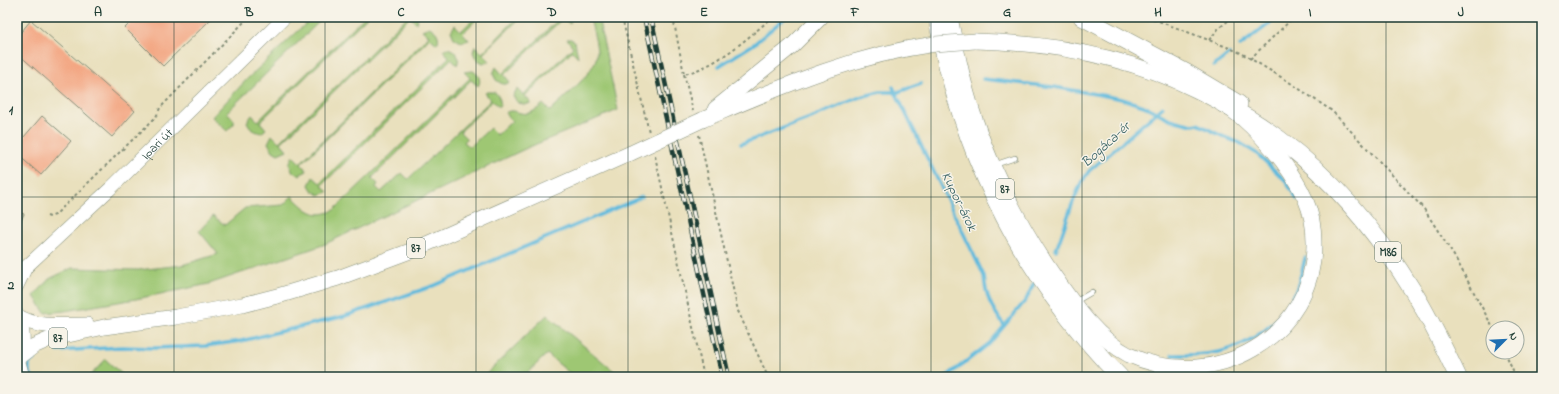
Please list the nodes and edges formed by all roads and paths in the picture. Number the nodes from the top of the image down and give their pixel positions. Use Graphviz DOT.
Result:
graph roads {
  1 [pos="285,17"];
  2 [pos="622,17"];
  3 [pos="673,17"];
  4 [pos="773,17"];
  5 [pos="821,17"];
  6 [pos="937,17"];
  7 [pos="950,17"];
  8 [pos="1082,17"];
  9 [pos="1148,17"];
  10 [pos="1233,17"];
  11 [pos="1294,17"];
  12 [pos="245,21"];
  13 [pos="1209,40"];
  14 [pos="1250,59"];
  15 [pos="684,74"];
  16 [pos="1223,104"];
  17 [pos="720,109"];
  18 [pos="698,115"];
  19 [pos="649,130"];
  20 [pos="700,139"];
  21 [pos="1291,147"];
  22 [pos="1016,158"];
  23 [pos="655,159"];
  24 [pos="994,165"];
  25 [pos="47,216"];
  26 [pos="21,270"];
  27 [pos="17,286"];
  28 [pos="1092,292"];
  29 [pos="1074,303"];
  30 [pos="17,316"];
  31 [pos="1489,320"];
  32 [pos="104,327"];
  33 [pos="17,359"];
  34 [pos="1509,360"];
  35 [pos="22,377"];
  36 [pos="704,377"];
  37 [pos="768,377"];
  38 [pos="1120,377"];
  39 [pos="1458,377"];
  40 [pos="1516,377"];
  1 -- 26 [label="street, Ipari út"];
  2 -- 19 [label="path"];
  3 -- 15 [label="path"];
  4 -- 15 [label="path"];
  5 -- 17 [label="main road, 87"];
  6 -- 38 [label="highway"];
  7 -- 24 [label="main road, 87"];
  8 -- 21 [label="highway"];
  9 -- 13 [label="path"];
  10 -- 13 [label="path"];
  11 -- 14 [label="path"];
  12 -- 25 [label="path"];
  13 -- 14 [label="path"];
  14 -- 31 [label="path"];
  15 -- 18 [label="path"];
  16 -- 17 [label="main road, 87, bridge"];
  16 -- 21 [label="highway, M86"];
  16 -- 29 [label="main road, 87"];
  17 -- 18 [label="main road, 87"];
  18 -- 32 [label="main road, 87, bridge"];
  20 -- 37 [label="path"];
  21 -- 39 [label="highway, M86"];
  22 -- 24 [label="lane"];
  23 -- 36 [label="path"];
  24 -- 29 [label="main road, 87"];
  26 -- 27 [label="street, Ipari út"];
  28 -- 29 [label="lane"];
  30 -- 32 [label="main road, 87"];
  30 -- 33 [label="main road"];
  32 -- 33 [label="main road, 87"];
  33 -- 35 [label="main road"];
  34 -- 40 [label="path"];
}
